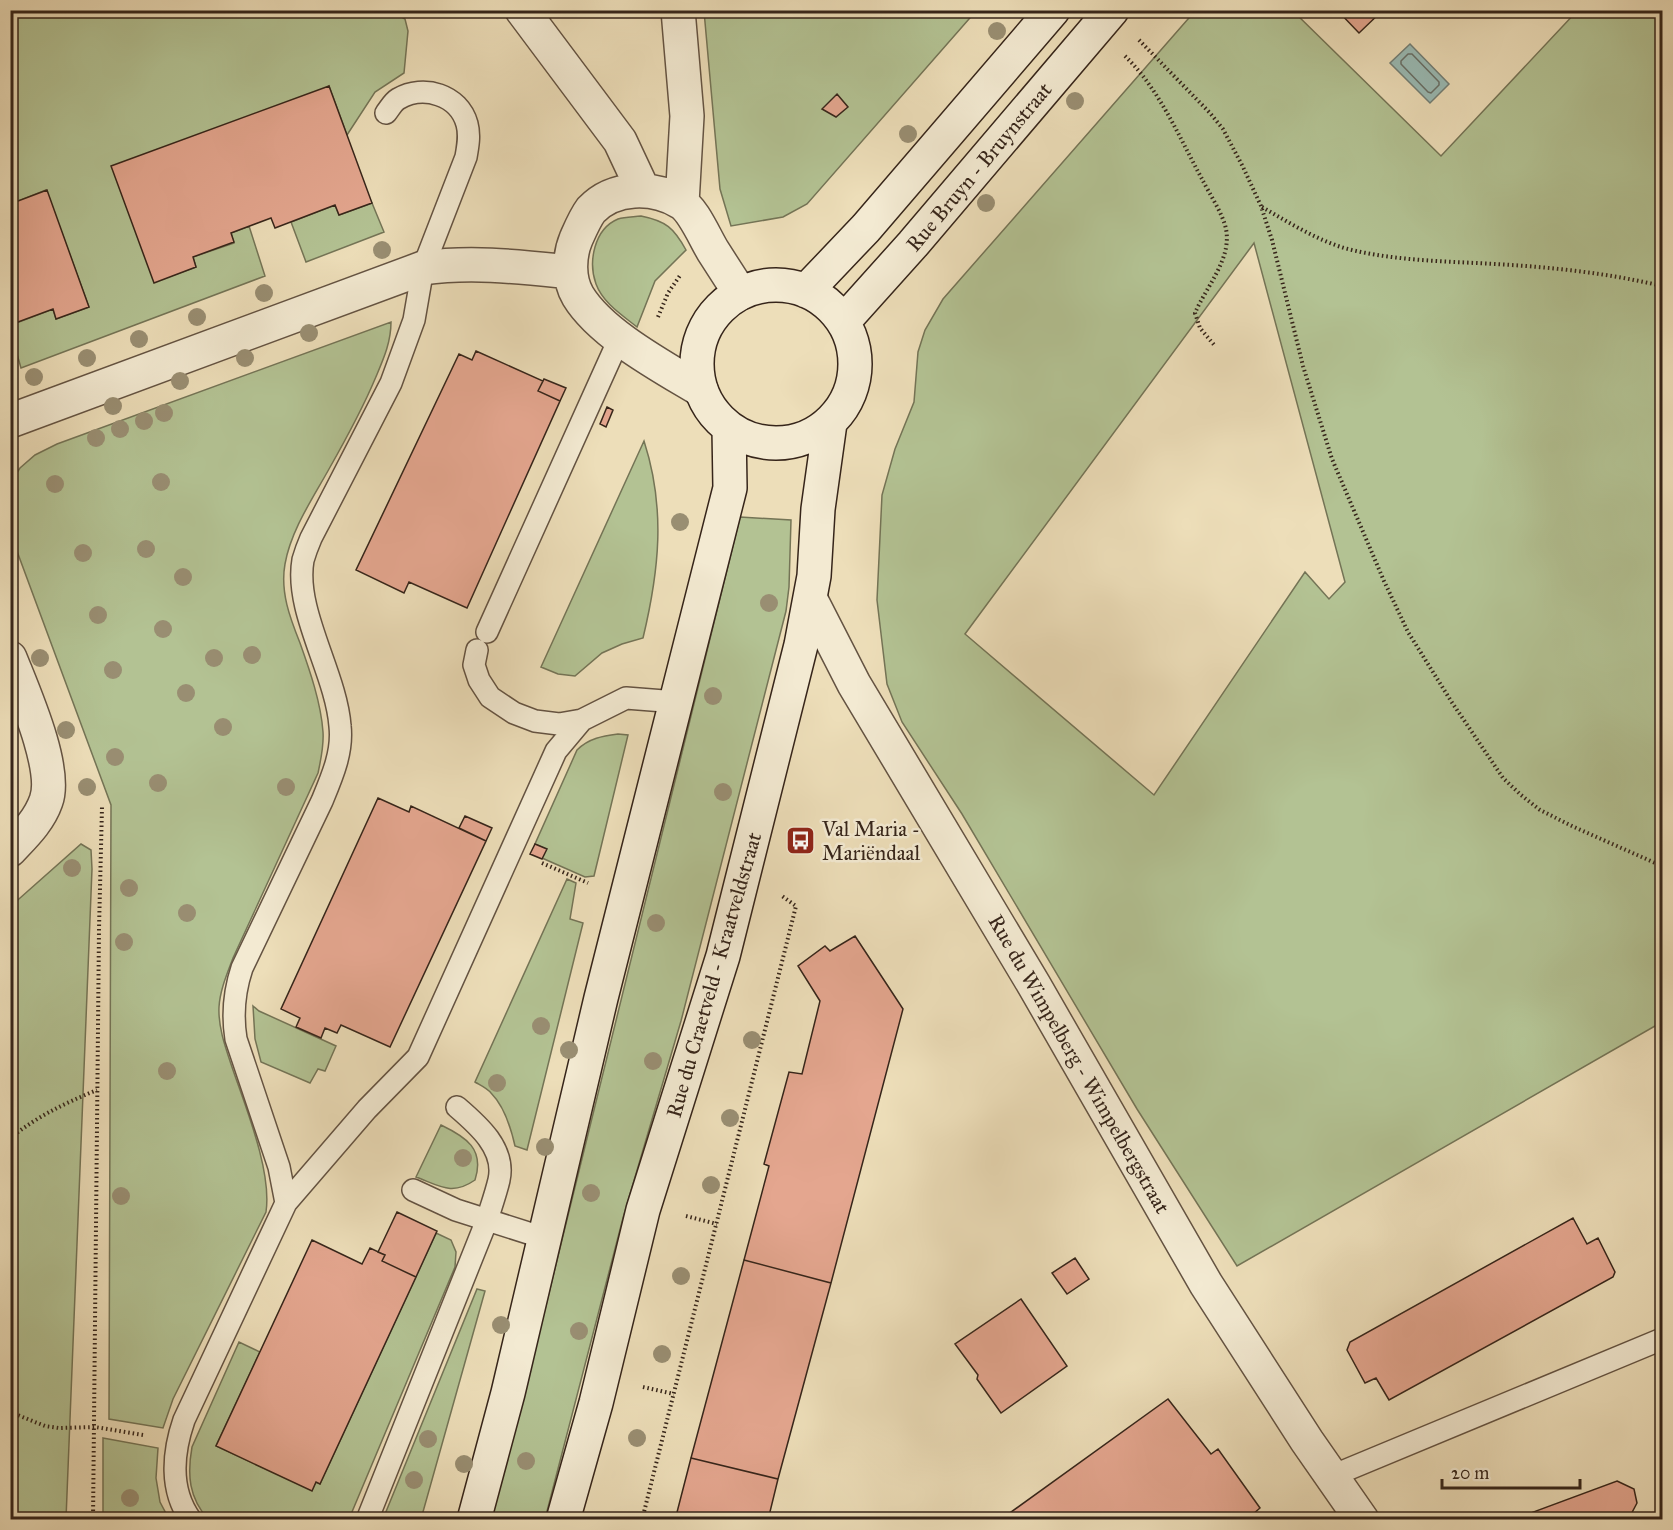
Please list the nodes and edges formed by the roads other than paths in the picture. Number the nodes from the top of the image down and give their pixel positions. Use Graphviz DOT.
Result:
graph roads {
  1 [pos="522,10"];
  2 [pos="678,10"];
  3 [pos="1053,10"];
  4 [pos="1107,17"];
  5 [pos="386,113"];
  6 [pos="643,190"];
  7 [pos="682,203"];
  8 [pos="423,268"];
  9 [pos="570,272"];
  10 [pos="806,291"];
  11 [pos="740,293"];
  12 [pos="843,322"];
  13 [pos="620,337"];
  14 [pos="701,390"];
  15 [pos="10,421"];
  16 [pos="830,423"];
  17 [pos="729,428"];
  18 [pos="811,600"];
  19 [pos="10,658"];
  20 [pos="677,702"];
  21 [pos="582,720"];
  22 [pos="10,850"];
  23 [pos="457,1107"];
  24 [pos="413,1190"];
  25 [pos="286,1203"];
  26 [pos="487,1220"];
  27 [pos="544,1238"];
  28 [pos="1662,1339"];
  29 [pos="1332,1476"];
  30 [pos="191,1520"];
  31 [pos="367,1520"];
  32 [pos="474,1520"];
  33 [pos="563,1520"];
  34 [pos="1362,1520"];
  1 -- 6 [label="street"];
  2 -- 7 [label="street"];
  3 -- 10 [label="street"];
  4 -- 12 [label="street, Rue Bruyn - Bruynstraat"];
  5 -- 8 [label="lane"];
  6 -- 7 [label="street"];
  6 -- 9 [label="street"];
  7 -- 11 [label="street"];
  8 -- 9 [label="street"];
  8 -- 15 [label="street"];
  8 -- 25 [label="lane"];
  9 -- 13 [label="street"];
  10 -- 11 [label="street, Rue du Craetveld - Kraatveldstraat"];
  10 -- 12 [label="street, Rue du Craetveld - Kraatveldstraat"];
  11 -- 14 [label="street, Rue du Craetveld - Kraatveldstraat"];
  12 -- 16 [label="street, Rue du Craetveld - Kraatveldstraat"];
  13 -- 14 [label="street"];
  13 -- 21 [label="lane"];
  14 -- 17 [label="street, Rue du Craetveld - Kraatveldstraat"];
  16 -- 17 [label="street, Rue du Craetveld - Kraatveldstraat"];
  16 -- 18 [label="street, Rue du Craetveld - Kraatveldstraat"];
  17 -- 20 [label="street"];
  18 -- 29 [label="street, Rue du Wimpelberg - Wimpelbergstraat"];
  18 -- 33 [label="street, Rue du Craetveld - Kraatveldstraat"];
  19 -- 22 [label="street"];
  20 -- 21 [label="lane"];
  20 -- 27 [label="street"];
  21 -- 25 [label="lane"];
  23 -- 26 [label="lane"];
  24 -- 26 [label="lane"];
  25 -- 30 [label="lane"];
  26 -- 27 [label="lane"];
  26 -- 31 [label="lane"];
  27 -- 32 [label="street"];
  28 -- 29 [label="lane"];
  29 -- 34 [label="street, Rue du Wimpelberg - Wimpelbergstraat"];
}
